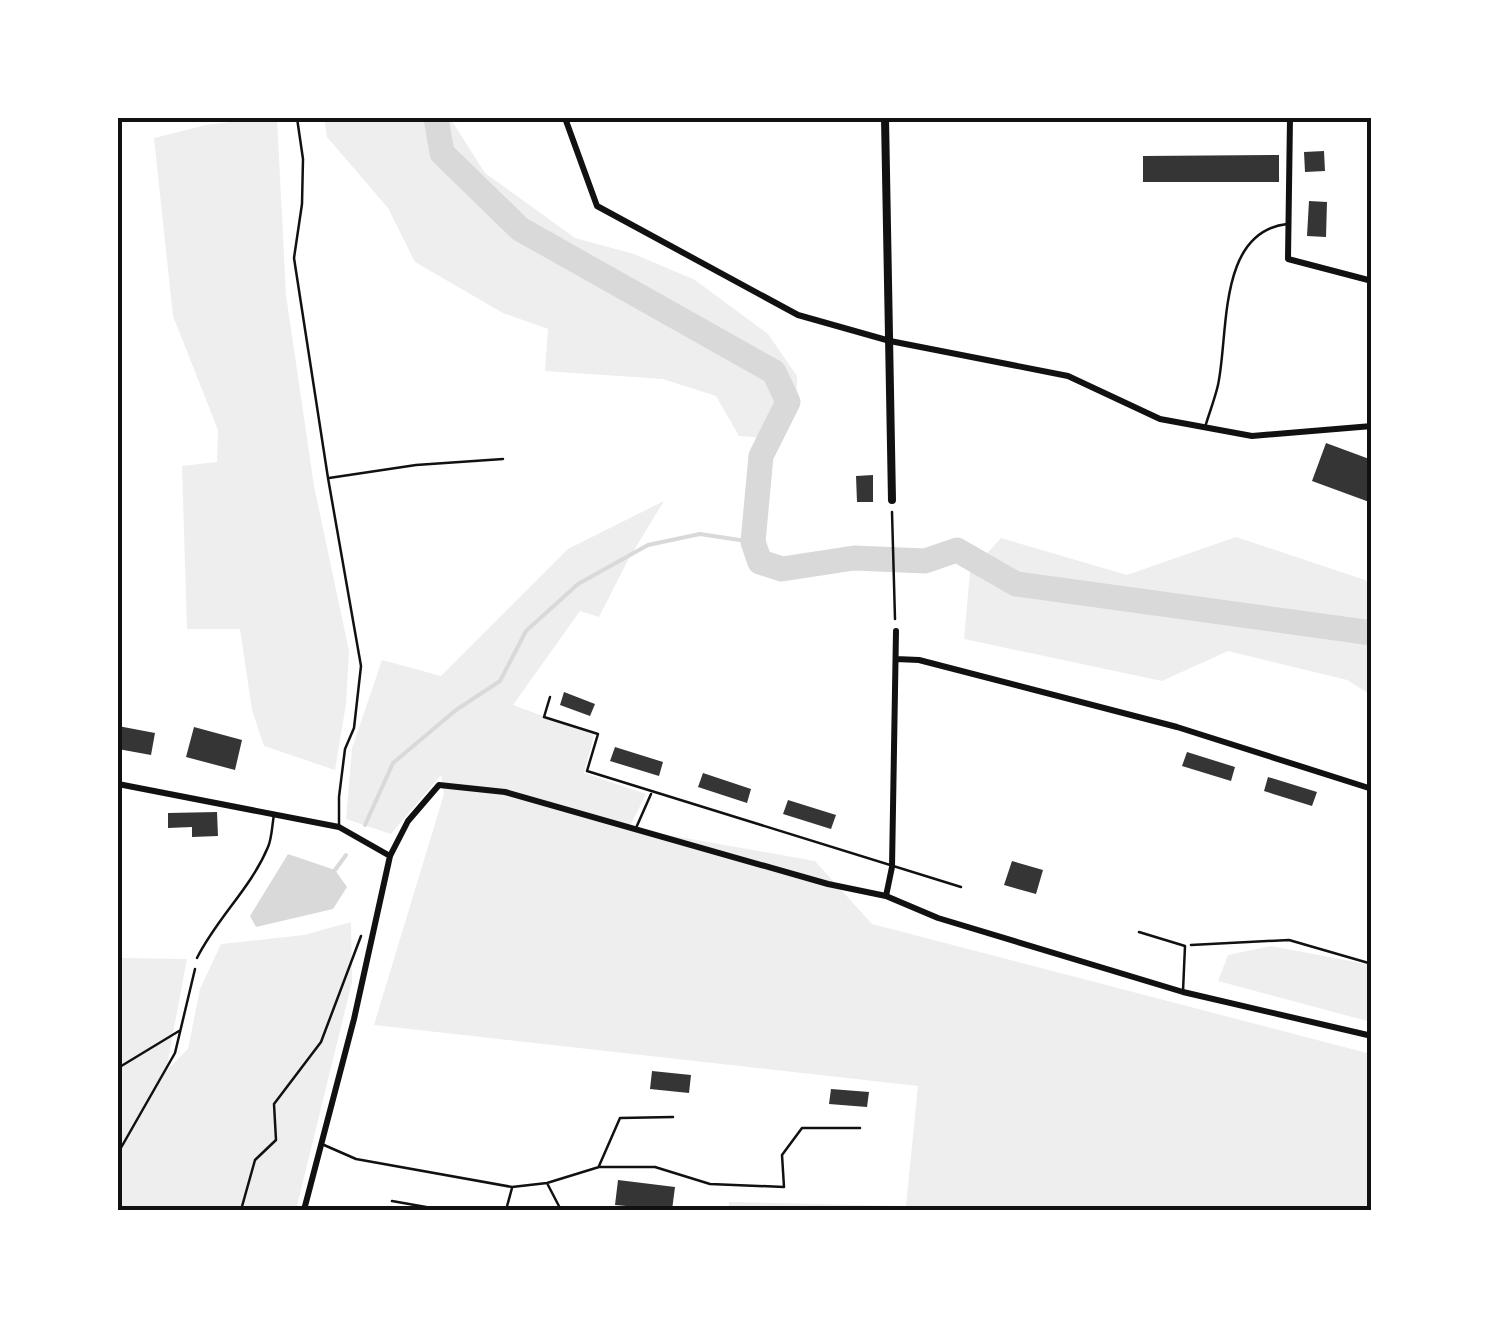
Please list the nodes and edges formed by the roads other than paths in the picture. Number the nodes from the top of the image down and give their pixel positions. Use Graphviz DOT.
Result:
graph roads {
  1 [pos="297,118"];
  2 [pos="565,118"];
  3 [pos="886,118"];
  4 [pos="1290,118"];
  5 [pos="1288,224"];
  6 [pos="1372,281"];
  7 [pos="890,341"];
  8 [pos="1372,426"];
  9 [pos="1205,427"];
  10 [pos="503,459"];
  11 [pos="328,478"];
  12 [pos="892,500"];
  13 [pos="896,631"];
  14 [pos="896,659"];
  15 [pos="550,696"];
  16 [pos="118,784"];
  17 [pos="1372,789"];
  18 [pos="651,793"];
  19 [pos="274,814"];
  20 [pos="339,828"];
  21 [pos="636,830"];
  22 [pos="390,856"];
  23 [pos="892,867"];
  24 [pos="961,887"];
  25 [pos="886,896"];
  26 [pos="1139,932"];
  27 [pos="197,958"];
  28 [pos="1183,992"];
  29 [pos="1372,1036"];
  30 [pos="673,1117"];
  31 [pos="860,1128"];
  32 [pos="321,1144"];
  33 [pos="598,1167"];
  34 [pos="547,1184"];
  35 [pos="512,1186"];
  36 [pos="392,1201"];
  37 [pos="304,1210"];
  38 [pos="443,1210"];
  39 [pos="506,1210"];
  40 [pos="561,1210"];
  1 -- 11 [label="lane"];
  2 -- 7 [label="street"];
  3 -- 7 [label="street"];
  4 -- 5 [label="street"];
  5 -- 6 [label="street"];
  5 -- 9 [label="lane"];
  7 -- 9 [label="street"];
  7 -- 12 [label="street"];
  8 -- 9 [label="street"];
  10 -- 11 [label="lane"];
  11 -- 20 [label="lane"];
  13 -- 14 [label="street"];
  14 -- 17 [label="street"];
  14 -- 23 [label="street"];
  15 -- 18 [label="lane"];
  16 -- 19 [label="street"];
  18 -- 21 [label="lane"];
  18 -- 23 [label="lane"];
  19 -- 20 [label="street"];
  19 -- 27 [label="lane"];
  20 -- 22 [label="street"];
  21 -- 22 [label="street"];
  21 -- 25 [label="street"];
  22 -- 32 [label="street"];
  23 -- 24 [label="lane"];
  23 -- 25 [label="street"];
  25 -- 28 [label="street"];
  26 -- 28 [label="lane"];
  28 -- 29 [label="street"];
  30 -- 33 [label="lane"];
  31 -- 33 [label="lane"];
  32 -- 35 [label="lane"];
  32 -- 37 [label="street"];
  33 -- 34 [label="lane"];
  34 -- 35 [label="lane"];
  34 -- 40 [label="lane"];
  35 -- 39 [label="lane"];
  36 -- 38 [label="lane"];
}
